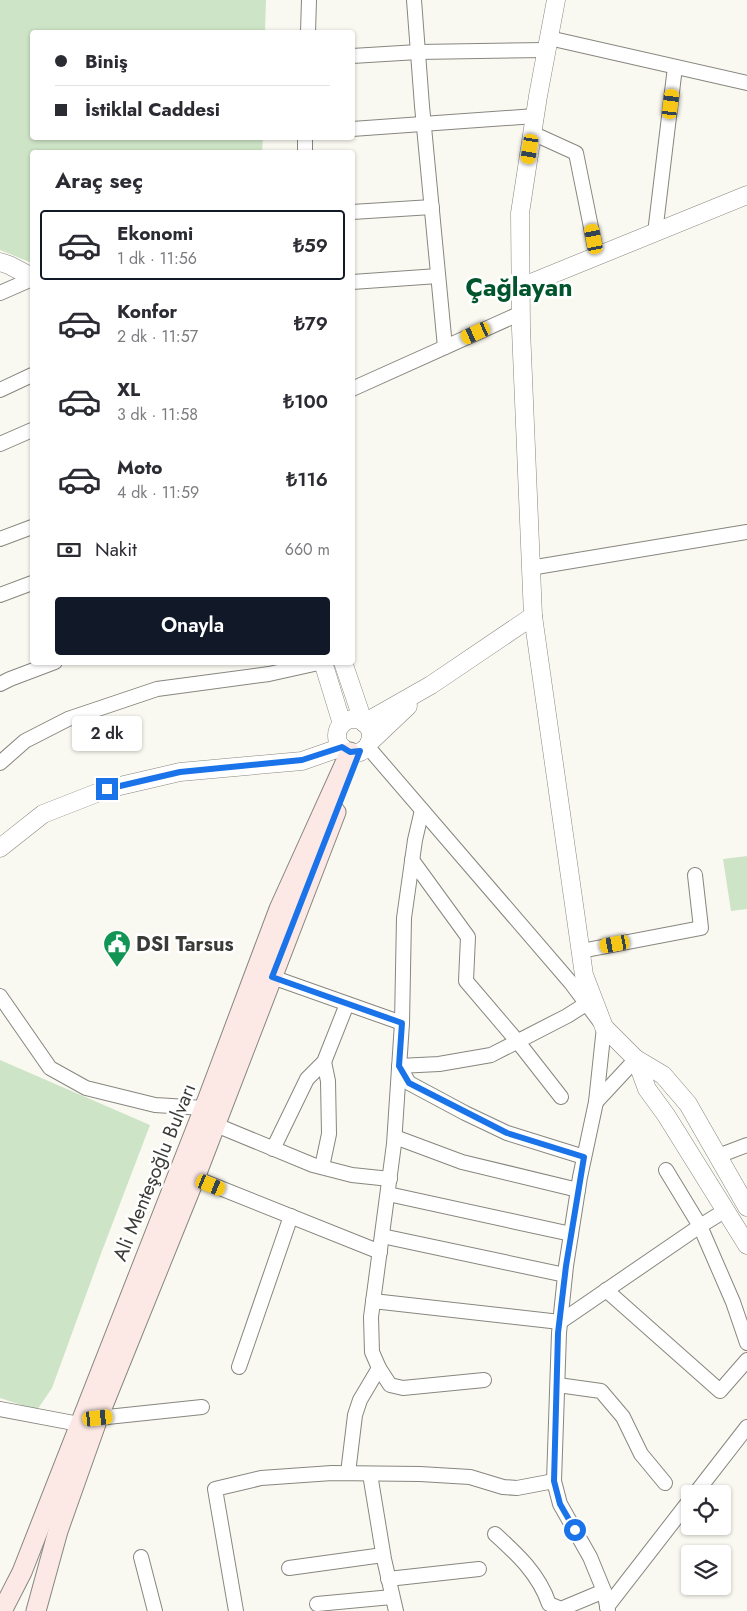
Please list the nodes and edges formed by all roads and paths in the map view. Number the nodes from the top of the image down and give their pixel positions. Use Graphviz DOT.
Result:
graph roads {
  1 [pos="309,0"];
  2 [pos="414,0"];
  3 [pos="556,0"];
  4 [pos="308,30"];
  5 [pos="548,44"];
  6 [pos="418,52"];
  7 [pos="355,56"];
  8 [pos="675,67"];
  9 [pos="747,83"];
  10 [pos="534,124"];
  11 [pos="424,125"];
  12 [pos="355,129"];
  13 [pos="747,195"];
  14 [pos="432,207"];
  15 [pos="355,212"];
  16 [pos="655,234"];
  17 [pos="597,257"];
  18 [pos="0,262"];
  19 [pos="438,276"];
  20 [pos="30,277"];
  21 [pos="30,279"];
  22 [pos="355,282"];
  23 [pos="521,287"];
  24 [pos="0,293"];
  25 [pos="521,313"];
  26 [pos="445,347"];
  27 [pos="30,376"];
  28 [pos="355,388"];
  29 [pos="0,390"];
  30 [pos="30,431"];
  31 [pos="0,444"];
  32 [pos="30,528"];
  33 [pos="747,532"];
  34 [pos="0,539"];
  35 [pos="530,568"];
  36 [pos="30,584"];
  37 [pos="0,595"];
  38 [pos="533,616"];
  39 [pos="48,665"];
  40 [pos="310,665"];
  41 [pos="324,665"];
  42 [pos="344,665"];
  43 [pos="0,684"];
  44 [pos="430,685"];
  45 [pos="363,722"];
  46 [pos="342,724"];
  47 [pos="357,748"];
  48 [pos="0,763"];
  49 [pos="422,810"];
  50 [pos="0,848"];
  51 [pos="412,860"];
  52 [pos="694,875"];
  53 [pos="581,951"];
  54 [pos="272,977"];
  55 [pos="0,996"];
  56 [pos="347,1004"];
  57 [pos="586,1004"];
  58 [pos="402,1023"];
  59 [pos="604,1027"];
  60 [pos="518,1042"];
  61 [pos="636,1059"];
  62 [pos="324,1062"];
  63 [pos="399,1066"];
  64 [pos="561,1097"];
  65 [pos="596,1102"];
  66 [pos="204,1108"];
  67 [pos="216,1125"];
  68 [pos="394,1137"];
  69 [pos="747,1145"];
  70 [pos="272,1148"];
  71 [pos="718,1156"];
  72 [pos="584,1157"];
  73 [pos="322,1167"];
  74 [pos="666,1170"];
  75 [pos="195,1178"];
  76 [pos="390,1179"];
  77 [pos="578,1190"];
  78 [pos="388,1194"];
  79 [pos="747,1207"];
  80 [pos="726,1210"];
  81 [pos="291,1216"];
  82 [pos="700,1226"];
  83 [pos="571,1234"];
  84 [pos="382,1236"];
  85 [pos="747,1245"];
  86 [pos="380,1252"];
  87 [pos="565,1275"];
  88 [pos="606,1290"];
  89 [pos="373,1301"];
  90 [pos="560,1322"];
  91 [pos="747,1343"];
  92 [pos="747,1360"];
  93 [pos="239,1367"];
  94 [pos="378,1368"];
  95 [pos="484,1380"];
  96 [pos="558,1385"];
  97 [pos="202,1408"];
  98 [pos="0,1409"];
  99 [pos="98,1418"];
  100 [pos="79,1424"];
  101 [pos="747,1427"];
  102 [pos="348,1473"];
  103 [pos="370,1474"];
  104 [pos="554,1481"];
  105 [pos="665,1483"];
  106 [pos="701,1485"];
  107 [pos="681,1512"];
  108 [pos="495,1534"];
  109 [pos="383,1555"];
  110 [pos="141,1557"];
  111 [pos="289,1568"];
  112 [pos="478,1569"];
  113 [pos="388,1578"];
  114 [pos="604,1591"];
  115 [pos="392,1597"];
  116 [pos="317,1604"];
  117 [pos="608,1609"];
  118 [pos="2,1611"];
  119 [pos="36,1611"];
  120 [pos="155,1611"];
  121 [pos="236,1611"];
  122 [pos="396,1611"];
  1 -- 4 [label="street"];
  2 -- 6 [label="street"];
  3 -- 5 [label="street"];
  5 -- 6 [label="street"];
  5 -- 8 [label="street"];
  5 -- 10 [label="street"];
  6 -- 7 [label="street"];
  6 -- 11 [label="street"];
  8 -- 9 [label="street"];
  8 -- 16 [label="street"];
  10 -- 11 [label="street"];
  10 -- 17 [label="street"];
  10 -- 23 [label="street"];
  11 -- 12 [label="street"];
  11 -- 14 [label="street"];
  13 -- 16 [label="street"];
  14 -- 15 [label="street"];
  14 -- 19 [label="street"];
  16 -- 17 [label="street"];
  17 -- 23 [label="street"];
  18 -- 20 [label="street"];
  19 -- 22 [label="street"];
  19 -- 26 [label="street"];
  21 -- 24 [label="street"];
  23 -- 25 [label="street"];
  25 -- 26 [label="street"];
  25 -- 35 [label="street"];
  26 -- 28 [label="street"];
  27 -- 29 [label="street"];
  30 -- 31 [label="street"];
  32 -- 34 [label="street"];
  33 -- 35 [label="street"];
  35 -- 38 [label="street"];
  36 -- 37 [label="street"];
  38 -- 44 [label="street"];
  38 -- 53 [label="street"];
  39 -- 43 [label="street"];
  40 -- 48 [label="street"];
  41 -- 46 [label="street"];
  42 -- 45 [label="street"];
  44 -- 45 [label="street"];
  44 -- 47 [label="street"];
  45 -- 46 [label="street"];
  45 -- 47 [label="street"];
  46 -- 47 [label="street"];
  47 -- 49 [label="street"];
  47 -- 50 [label="street"];
  47 -- 54 [label="main road, Ali Menteşoğlu Bulvarı"];
  47 -- 66 [label="main road, Ali Menteşoğlu Bulvarı"];
  49 -- 51 [label="street"];
  49 -- 57 [label="street"];
  51 -- 58 [label="street"];
  51 -- 60 [label="street"];
  52 -- 53 [label="street"];
  53 -- 59 [label="street"];
  54 -- 56 [label="street"];
  54 -- 67 [label="main road, Ali Menteşoğlu Bulvarı"];
  55 -- 66 [label="street"];
  56 -- 58 [label="street"];
  56 -- 62 [label="street"];
  57 -- 59 [label="street"];
  57 -- 60 [label="street"];
  58 -- 63 [label="street"];
  59 -- 61 [label="street"];
  59 -- 65 [label="street"];
  60 -- 63 [label="street"];
  60 -- 64 [label="street"];
  61 -- 65 [label="street"];
  61 -- 71 [label="street"];
  61 -- 80 [label="street"];
  62 -- 70 [label="street"];
  62 -- 73 [label="street"];
  63 -- 68 [label="street"];
  63 -- 72 [label="street"];
  65 -- 72 [label="street"];
  66 -- 67 [label="street"];
  66 -- 100 [label="main road, Ali Menteşoğlu Bulvarı"];
  67 -- 70 [label="street"];
  67 -- 75 [label="main road, Ali Menteşoğlu Bulvarı"];
  68 -- 76 [label="street"];
  68 -- 77 [label="street"];
  69 -- 71 [label="street"];
  70 -- 73 [label="street"];
  71 -- 79 [label="street"];
  72 -- 77 [label="street"];
  73 -- 76 [label="street"];
  74 -- 82 [label="street"];
  75 -- 81 [label="street"];
  75 -- 99 [label="main road, Ali Menteşoğlu Bulvarı"];
  76 -- 78 [label="street"];
  77 -- 83 [label="street"];
  78 -- 83 [label="street"];
  78 -- 84 [label="street"];
  80 -- 82 [label="street"];
  80 -- 85 [label="street"];
  81 -- 86 [label="street"];
  81 -- 93 [label="street"];
  82 -- 88 [label="street"];
  82 -- 91 [label="street"];
  83 -- 87 [label="street"];
  84 -- 86 [label="street"];
  84 -- 87 [label="street"];
  86 -- 89 [label="street"];
  87 -- 90 [label="street"];
  88 -- 90 [label="street"];
  88 -- 92 [label="street"];
  89 -- 90 [label="street"];
  89 -- 94 [label="street"];
  90 -- 96 [label="street"];
  94 -- 95 [label="street"];
  94 -- 102 [label="street"];
  96 -- 104 [label="street"];
  96 -- 105 [label="street"];
  97 -- 99 [label="street"];
  98 -- 100 [label="street"];
  99 -- 119 [label="main road, Ali Menteşoğlu Bulvarı"];
  100 -- 118 [label="main road, Ali Menteşoğlu Bulvarı"];
  101 -- 106 [label="street"];
  102 -- 103 [label="street"];
  102 -- 121 [label="street"];
  103 -- 104 [label="street"];
  103 -- 109 [label="street"];
  104 -- 114 [label="street"];
  107 -- 117 [label="street"];
  108 -- 114 [label="street"];
  109 -- 111 [label="street"];
  109 -- 113 [label="street"];
  110 -- 120 [label="street"];
  112 -- 113 [label="street"];
  113 -- 115 [label="street"];
  114 -- 117 [label="street"];
  115 -- 116 [label="street"];
  115 -- 122 [label="street"];
}
